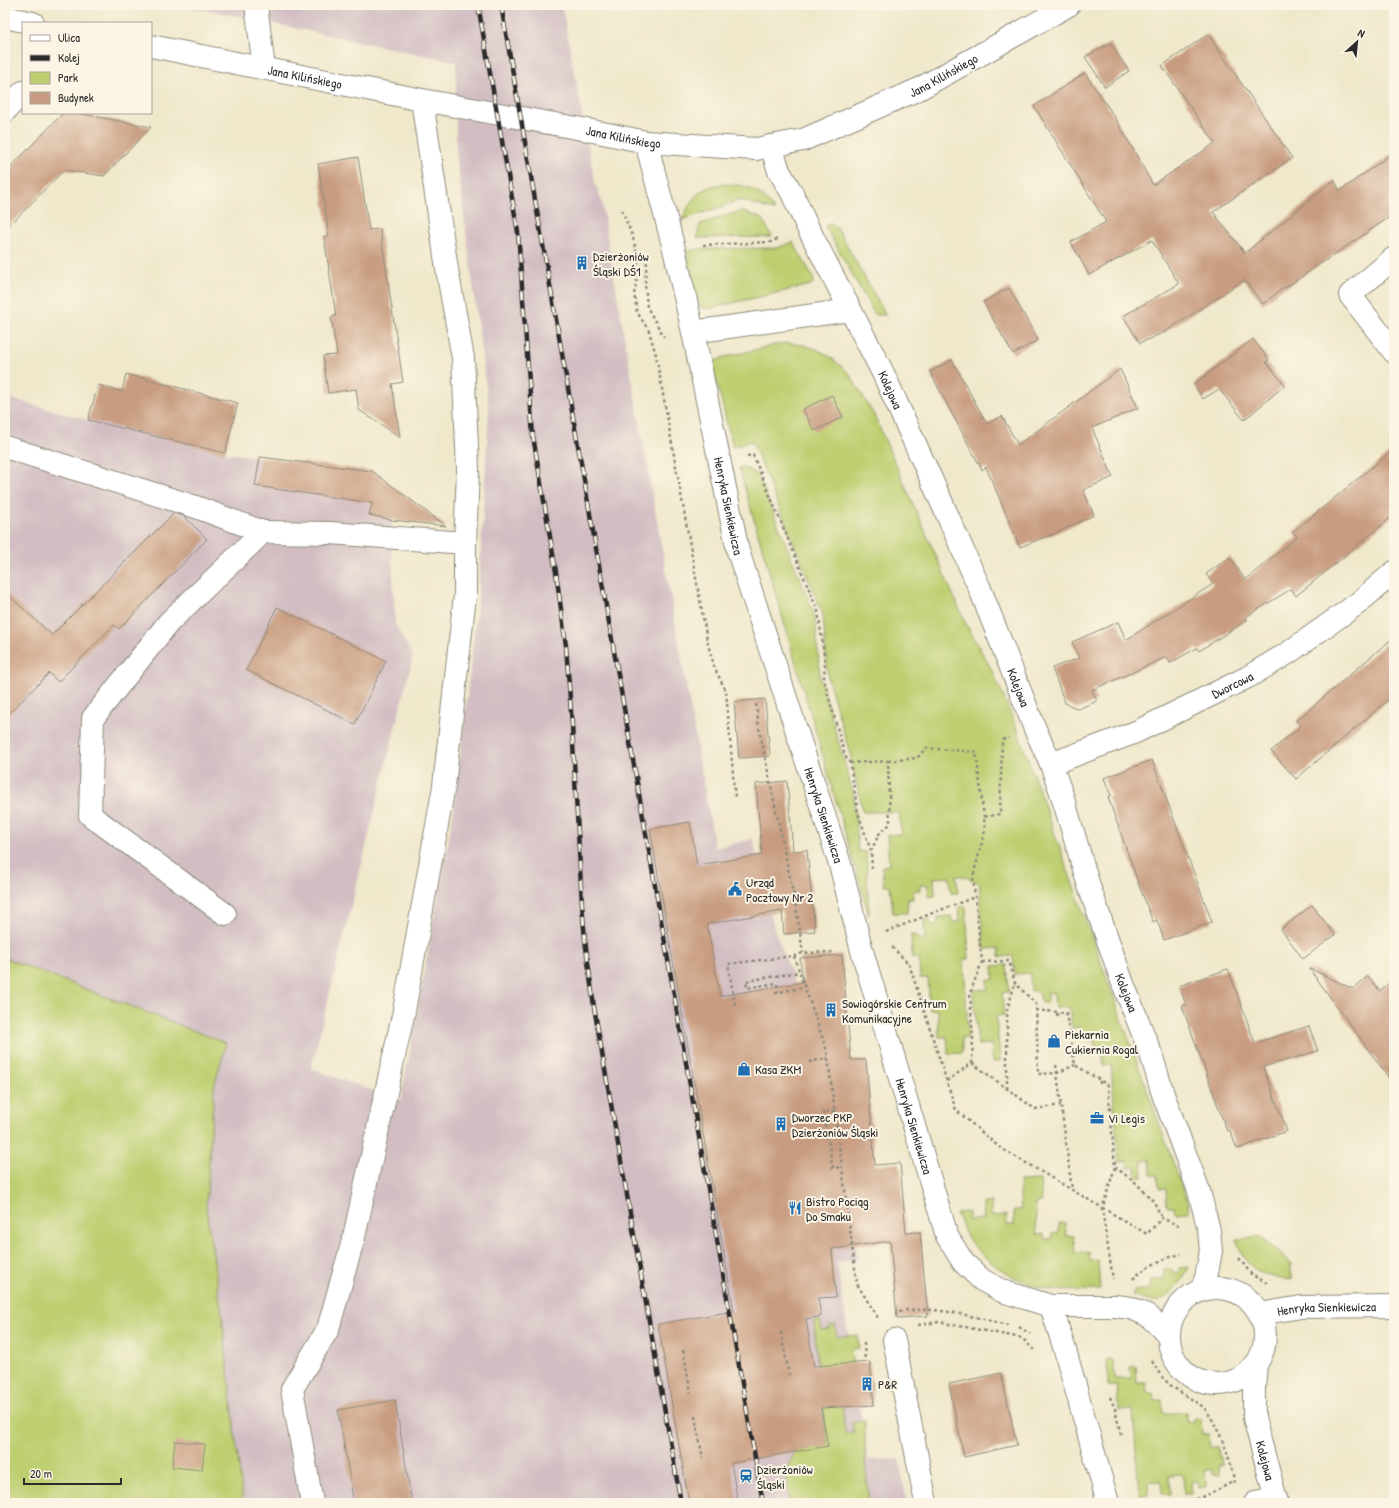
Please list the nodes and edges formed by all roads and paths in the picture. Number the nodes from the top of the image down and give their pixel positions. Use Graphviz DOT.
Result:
graph roads {
  1 [pos="256,5"];
  2 [pos="1069,5"];
  3 [pos="5,17"];
  4 [pos="28,22"];
  5 [pos="152,46"];
  6 [pos="264,68"];
  7 [pos="22,93"];
  8 [pos="422,100"];
  9 [pos="5,111"];
  10 [pos="646,142"];
  11 [pos="771,146"];
  12 [pos="622,210"];
  13 [pos="782,237"];
  14 [pos="674,249"];
  15 [pos="638,258"];
  16 [pos="1394,258"];
  17 [pos="850,310"];
  18 [pos="693,332"];
  19 [pos="1394,352"];
  20 [pos="5,447"];
  21 [pos="720,463"];
  22 [pos="263,532"];
  23 [pos="465,543"];
  24 [pos="1394,572"];
  25 [pos="1014,736"];
  26 [pos="888,761"];
  27 [pos="850,763"];
  28 [pos="1050,764"];
  29 [pos="735,798"];
  30 [pos="984,817"];
  31 [pos="871,851"];
  32 [pos="873,874"];
  33 [pos="975,897"];
  34 [pos="225,914"];
  35 [pos="883,925"];
  36 [pos="885,932"];
  37 [pos="889,944"];
  38 [pos="862,951"];
  39 [pos="794,956"];
  40 [pos="982,962"];
  41 [pos="800,972"];
  42 [pos="1015,983"];
  43 [pos="805,987"];
  44 [pos="778,992"];
  45 [pos="775,993"];
  46 [pos="735,1005"];
  47 [pos="1036,1010"];
  48 [pos="1058,1012"];
  49 [pos="1058,1016"];
  50 [pos="828,1058"];
  51 [pos="809,1062"];
  52 [pos="972,1063"];
  53 [pos="1056,1065"];
  54 [pos="1075,1065"];
  55 [pos="1057,1073"];
  56 [pos="1100,1080"];
  57 [pos="947,1081"];
  58 [pos="1100,1087"];
  59 [pos="1007,1089"];
  60 [pos="1062,1105"];
  61 [pos="835,1111"];
  62 [pos="828,1139"];
  63 [pos="823,1140"];
  64 [pos="842,1167"];
  65 [pos="1115,1167"];
  66 [pos="1072,1191"];
  67 [pos="1102,1209"];
  68 [pos="1162,1218"];
  69 [pos="1183,1228"];
  70 [pos="1211,1251"];
  71 [pos="1184,1253"];
  72 [pos="1229,1289"];
  73 [pos="1201,1290"];
  74 [pos="1114,1296"];
  75 [pos="1051,1306"];
  76 [pos="1394,1306"];
  77 [pos="899,1312"];
  78 [pos="1260,1314"];
  79 [pos="885,1315"];
  80 [pos="878,1318"];
  81 [pos="874,1323"];
  82 [pos="781,1332"];
  83 [pos="893,1334"];
  84 [pos="1032,1335"];
  85 [pos="1168,1336"];
  86 [pos="864,1340"];
  87 [pos="683,1350"];
  88 [pos="1037,1352"];
  89 [pos="1152,1360"];
  90 [pos="865,1362"];
  91 [pos="1256,1364"];
  92 [pos="789,1375"];
  93 [pos="1231,1382"];
  94 [pos="691,1393"];
  95 [pos="695,1416"];
  96 [pos="1254,1418"];
  97 [pos="703,1459"];
  98 [pos="1234,1481"];
  99 [pos="1235,1488"];
  100 [pos="1135,1501"];
  101 [pos="1269,1502"];
  102 [pos="312,1503"];
  103 [pos="926,1503"];
  104 [pos="1108,1503"];
  105 [pos="1146,1503"];
  106 [pos="1178,1503"];
  1 -- 6 [label="street"];
  2 -- 11 [label="street, Jana Kilińskiego"];
  3 -- 4 [label="street"];
  5 -- 6 [label="street, Jana Kilińskiego"];
  6 -- 8 [label="street, Jana Kilińskiego"];
  7 -- 9 [label="street"];
  8 -- 10 [label="street, Jana Kilińskiego"];
  8 -- 23 [label="street"];
  10 -- 11 [label="street, Jana Kilińskiego"];
  10 -- 14 [label="street, Henryka Sienkiewicza"];
  11 -- 17 [label="street, Kolejowa"];
  12 -- 15 [label="path"];
  13 -- 14 [label="path"];
  14 -- 15 [label="path"];
  14 -- 18 [label="street, Henryka Sienkiewicza"];
  15 -- 29 [label="path"];
  16 -- 19 [label="street"];
  17 -- 18 [label="street"];
  17 -- 28 [label="street, Kolejowa"];
  18 -- 21 [label="street, Henryka Sienkiewicza"];
  20 -- 22 [label="street"];
  21 -- 27 [label="path"];
  21 -- 38 [label="street, Henryka Sienkiewicza"];
  22 -- 23 [label="street"];
  22 -- 34 [label="street"];
  23 -- 102 [label="street"];
  24 -- 28 [label="street, Dworcowa"];
  25 -- 30 [label="path"];
  26 -- 27 [label="path"];
  26 -- 30 [label="path"];
  26 -- 31 [label="path"];
  27 -- 31 [label="path"];
  28 -- 70 [label="street, Kolejowa"];
  30 -- 33 [label="path"];
  31 -- 32 [label="path"];
  33 -- 36 [label="path"];
  33 -- 40 [label="path"];
  35 -- 36 [label="path"];
  36 -- 37 [label="path"];
  37 -- 38 [label="path"];
  37 -- 57 [label="path"];
  38 -- 39 [label="path"];
  38 -- 75 [label="street, Henryka Sienkiewicza"];
  39 -- 41 [label="path"];
  39 -- 46 [label="path"];
  40 -- 42 [label="path"];
  40 -- 52 [label="path"];
  41 -- 43 [label="path"];
  41 -- 44 [label="path"];
  42 -- 47 [label="path"];
  42 -- 59 [label="path"];
  43 -- 44 [label="path"];
  43 -- 50 [label="path"];
  44 -- 45 [label="path"];
  47 -- 48 [label="path"];
  47 -- 55 [label="path"];
  48 -- 49 [label="path"];
  48 -- 54 [label="path"];
  50 -- 51 [label="path"];
  50 -- 61 [label="path"];
  52 -- 57 [label="path"];
  52 -- 59 [label="path"];
  53 -- 55 [label="path"];
  54 -- 55 [label="path"];
  54 -- 56 [label="path"];
  55 -- 60 [label="path"];
  56 -- 58 [label="path"];
  56 -- 65 [label="path"];
  57 -- 66 [label="path"];
  59 -- 60 [label="path"];
  60 -- 66 [label="path"];
  61 -- 62 [label="path"];
  61 -- 64 [label="path"];
  62 -- 63 [label="path"];
  62 -- 64 [label="path"];
  64 -- 80 [label="path"];
  65 -- 67 [label="path"];
  65 -- 68 [label="path"];
  66 -- 67 [label="path"];
  67 -- 68 [label="path"];
  67 -- 74 [label="path"];
  68 -- 69 [label="path"];
  70 -- 72 [label="street, Kolejowa"];
  70 -- 73 [label="street, Kolejowa"];
  71 -- 74 [label="path"];
  72 -- 73 [label="street"];
  72 -- 78 [label="street"];
  73 -- 85 [label="street"];
  74 -- 75 [label="street, Henryka Sienkiewicza"];
  74 -- 85 [label="street, Henryka Sienkiewicza"];
  75 -- 104 [label="street"];
  76 -- 78 [label="street, Henryka Sienkiewicza"];
  77 -- 84 [label="path"];
  78 -- 91 [label="street"];
  79 -- 80 [label="path"];
  80 -- 81 [label="path"];
  80 -- 83 [label="path"];
  82 -- 92 [label="path"];
  83 -- 88 [label="path"];
  83 -- 103 [label="street"];
  85 -- 93 [label="street"];
  86 -- 90 [label="path"];
  87 -- 94 [label="path"];
  89 -- 98 [label="path"];
  91 -- 93 [label="street"];
  91 -- 96 [label="street, Kolejowa"];
  93 -- 96 [label="street, Kolejowa"];
  95 -- 97 [label="path"];
  96 -- 101 [label="street, Kolejowa"];
  98 -- 99 [label="path"];
  98 -- 106 [label="path"];
  100 -- 105 [label="path"];
}
